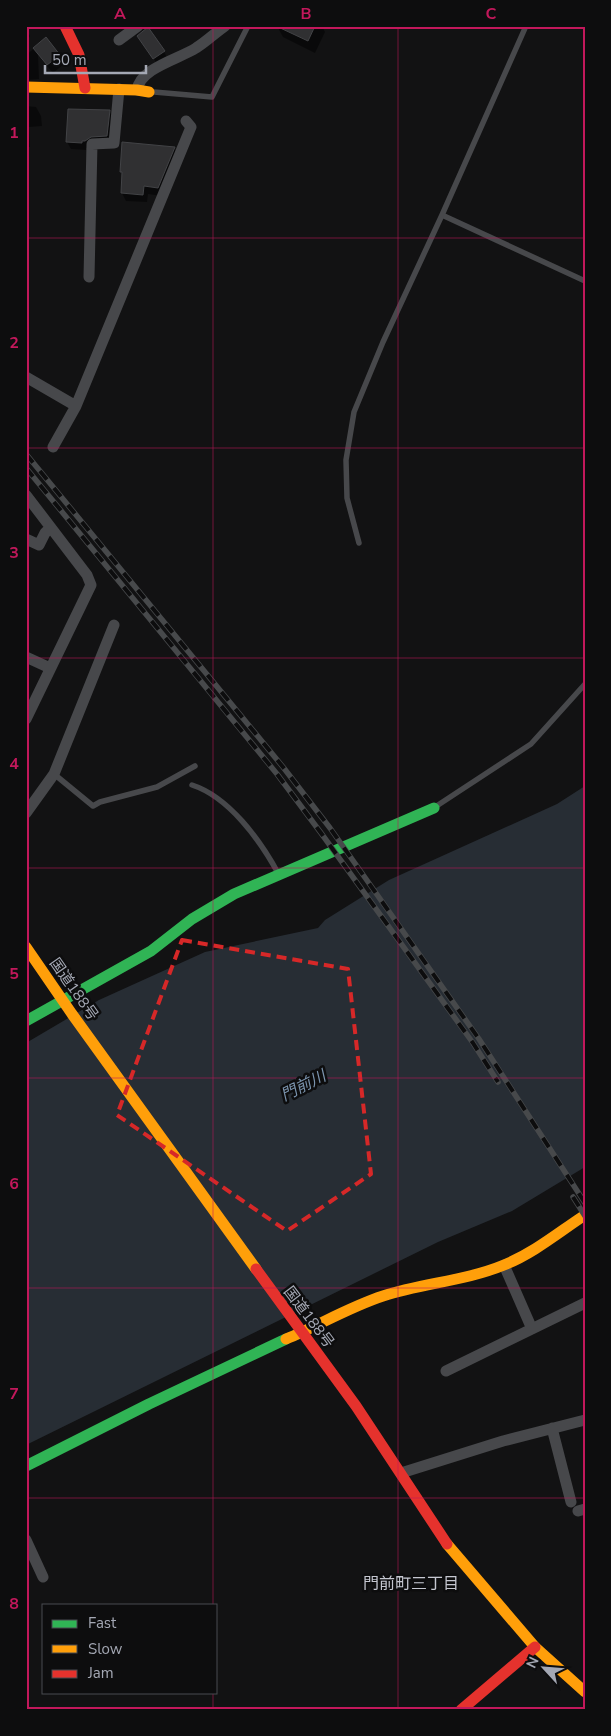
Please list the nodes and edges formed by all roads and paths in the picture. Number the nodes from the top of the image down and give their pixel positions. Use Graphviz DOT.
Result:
graph roads {
  1 [pos="65,26"];
  2 [pos="138,26"];
  3 [pos="225,26"];
  4 [pos="248,26"];
  5 [pos="526,26"];
  6 [pos="119,40"];
  7 [pos="26,87"];
  8 [pos="85,88"];
  9 [pos="119,89"];
  10 [pos="143,91"];
  11 [pos="186,121"];
  12 [pos="442,216"];
  13 [pos="89,277"];
  14 [pos="585,281"];
  15 [pos="26,377"];
  16 [pos="76,406"];
  17 [pos="53,447"];
  18 [pos="26,494"];
  19 [pos="50,528"];
  20 [pos="26,539"];
  21 [pos="358,542"];
  22 [pos="114,626"];
  23 [pos="26,657"];
  24 [pos="50,668"];
  25 [pos="585,684"];
  26 [pos="26,719"];
  27 [pos="195,766"];
  28 [pos="54,774"];
  29 [pos="192,785"];
  30 [pos="434,808"];
  31 [pos="27,810"];
  32 [pos="279,875"];
  33 [pos="26,947"];
  34 [pos="63,1000"];
  35 [pos="26,1021"];
  36 [pos="585,1215"];
  37 [pos="504,1265"];
  38 [pos="585,1303"];
  39 [pos="532,1329"];
  40 [pos="303,1333"];
  41 [pos="446,1371"];
  42 [pos="585,1420"];
  43 [pos="552,1428"];
  44 [pos="26,1466"];
  45 [pos="401,1474"];
  46 [pos="571,1502"];
  47 [pos="26,1540"];
  48 [pos="43,1577"];
  49 [pos="535,1647"];
  50 [pos="585,1692"];
  51 [pos="461,1710"];
  1 -- 8 [label="main road"];
  2 -- 6 [label="street"];
  3 -- 10 [label="street"];
  4 -- 10 [label="lane"];
  5 -- 12 [label="lane"];
  7 -- 8 [label="main road"];
  8 -- 9 [label="main road"];
  9 -- 10 [label="main road"];
  9 -- 13 [label="street"];
  11 -- 16 [label="street"];
  12 -- 14 [label="lane"];
  12 -- 21 [label="lane"];
  15 -- 16 [label="street"];
  16 -- 17 [label="street"];
  18 -- 19 [label="street"];
  19 -- 20 [label="street"];
  19 -- 24 [label="street"];
  22 -- 28 [label="street"];
  23 -- 24 [label="street"];
  24 -- 26 [label="street"];
  25 -- 30 [label="lane"];
  27 -- 28 [label="lane"];
  28 -- 31 [label="street"];
  29 -- 32 [label="lane"];
  30 -- 32 [label="main road"];
  32 -- 34 [label="main road"];
  33 -- 34 [label="main road, 国道188号"];
  34 -- 35 [label="main road"];
  34 -- 40 [label="main road, 国道188号"];
  36 -- 37 [label="main road"];
  37 -- 39 [label="street"];
  37 -- 40 [label="main road"];
  38 -- 39 [label="street"];
  39 -- 41 [label="street"];
  40 -- 44 [label="main road"];
  40 -- 45 [label="main road, 国道188号"];
  42 -- 43 [label="street"];
  43 -- 45 [label="street"];
  43 -- 46 [label="street"];
  45 -- 49 [label="main road, 国道188号"];
  47 -- 48 [label="street"];
  49 -- 50 [label="main road, 国道188号"];
  49 -- 51 [label="main road"];
}
